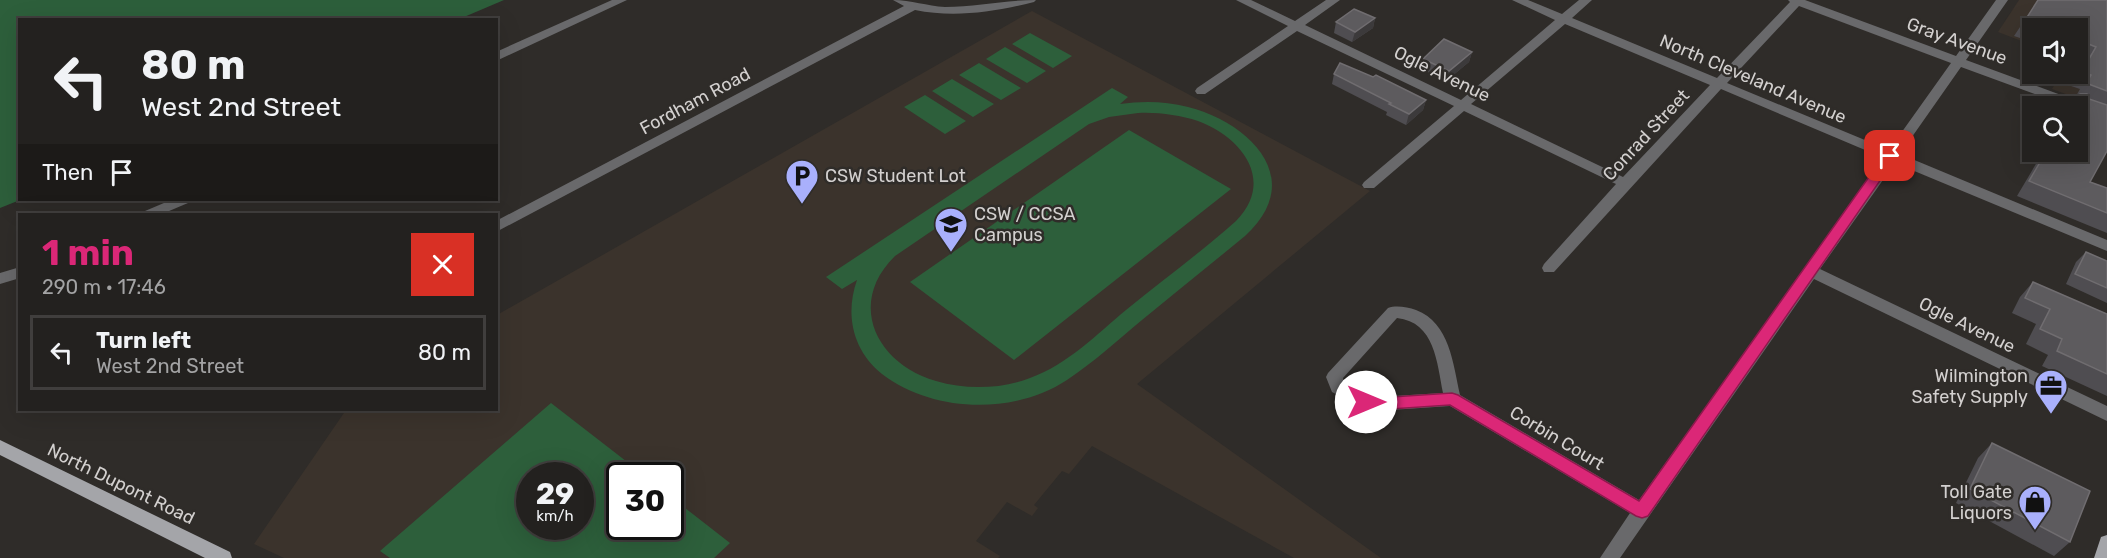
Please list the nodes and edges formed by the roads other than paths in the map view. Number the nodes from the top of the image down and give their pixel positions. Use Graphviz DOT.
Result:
graph roads {
  1 [pos="621,0"];
  2 [pos="1030,0"];
  3 [pos="1242,0"];
  4 [pos="1334,0"];
  5 [pos="1518,0"];
  6 [pos="1586,0"];
  7 [pos="2002,0"];
  8 [pos="1795,1"];
  9 [pos="905,3"];
  10 [pos="1563,19"];
  11 [pos="1296,26"];
  12 [pos="498,56"];
  13 [pos="1959,62"];
  14 [pos="1718,83"];
  15 [pos="1201,91"];
  16 [pos="1462,106"];
  17 [pos="2107,117"];
  18 [pos="1890,156"];
  19 [pos="1625,183"];
  20 [pos="1369,185"];
  21 [pos="181,201"];
  22 [pos="152,213"];
  23 [pos="498,226"];
  24 [pos="2107,246"];
  25 [pos="1549,268"];
  26 [pos="1811,271"];
  27 [pos="18,273"];
  28 [pos="0,279"];
  29 [pos="1452,399"];
  30 [pos="2107,414"];
  31 [pos="0,447"];
  32 [pos="1642,511"];
  33 [pos="2107,543"];
  34 [pos="224,558"];
  35 [pos="1609,558"];
  36 [pos="2103,558"];
  1 -- 12 [label="street"];
  2 -- 9 [label="street"];
  3 -- 11 [label="street, Ogle Avenue"];
  4 -- 11 [label="street"];
  5 -- 10 [label="street, North Cleveland Avenue"];
  6 -- 10 [label="street"];
  7 -- 13 [label="street"];
  8 -- 13 [label="street, Gray Avenue"];
  8 -- 14 [label="street, Conrad Street"];
  9 -- 23 [label="street, Fordham Road"];
  10 -- 14 [label="street, North Cleveland Avenue"];
  10 -- 16 [label="street"];
  11 -- 15 [label="street"];
  11 -- 16 [label="street, Ogle Avenue"];
  13 -- 17 [label="street, Gray Avenue"];
  13 -- 18 [label="street"];
  14 -- 18 [label="street, North Cleveland Avenue"];
  14 -- 19 [label="street, Conrad Street"];
  16 -- 19 [label="street, Ogle Avenue"];
  16 -- 20 [label="street"];
  18 -- 24 [label="street, North Cleveland Avenue"];
  18 -- 26 [label="street"];
  19 -- 25 [label="street, Conrad Street"];
  21 -- 22 [label="street"];
  26 -- 30 [label="street, Ogle Avenue"];
  26 -- 32 [label="street"];
  27 -- 28 [label="street"];
  29 -- 29 [label="street"];
  29 -- 32 [label="street, Corbin Court"];
  31 -- 34 [label="main road, North Dupont Road"];
  32 -- 35 [label="street"];
  33 -- 36 [label="main road"];
}
